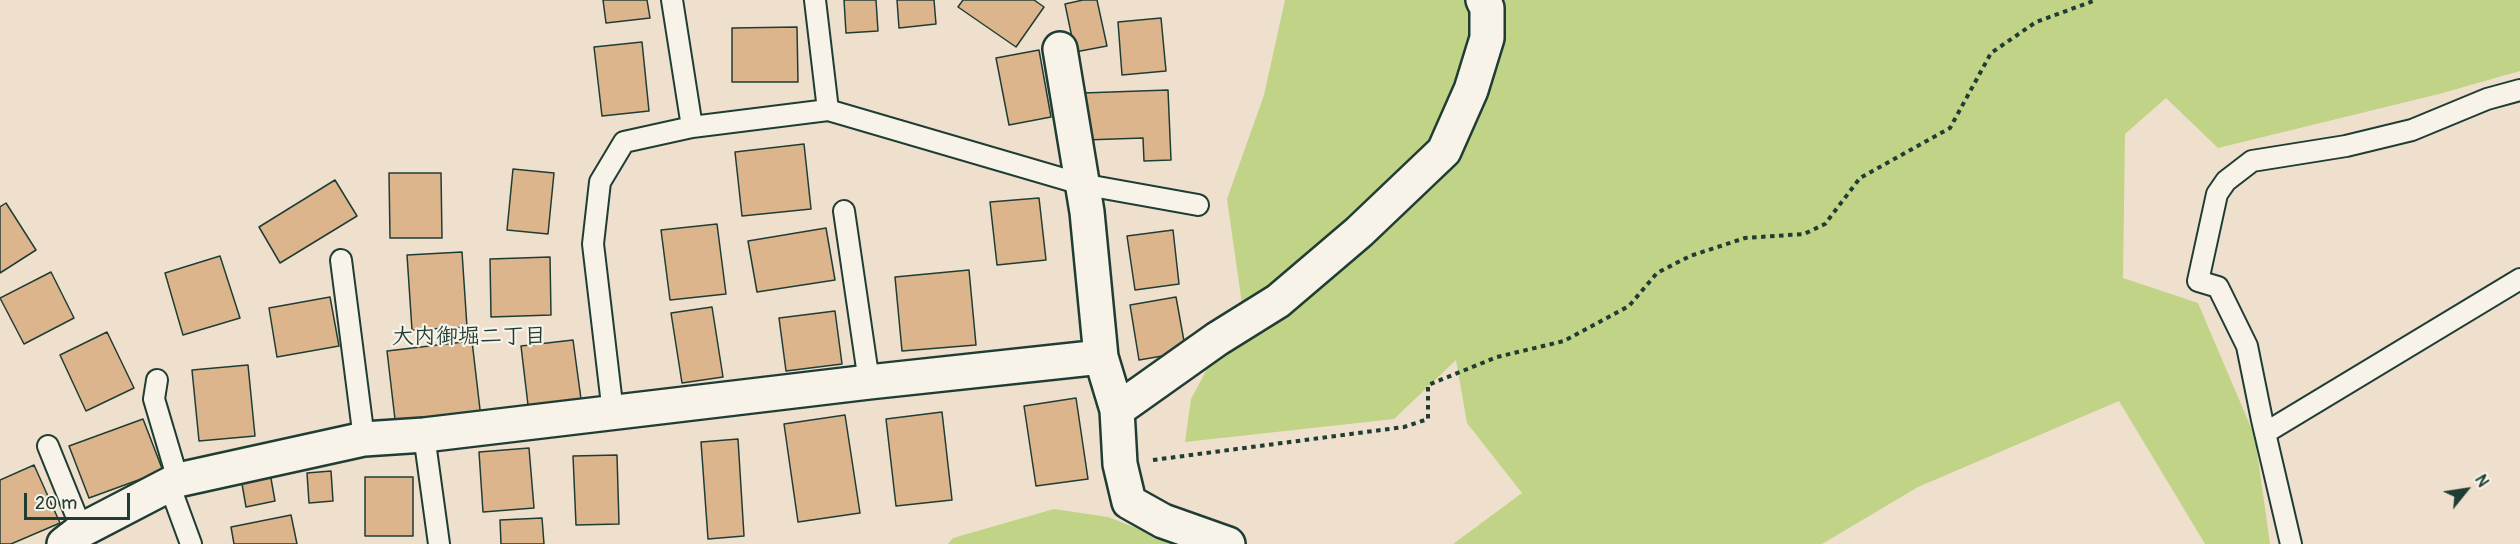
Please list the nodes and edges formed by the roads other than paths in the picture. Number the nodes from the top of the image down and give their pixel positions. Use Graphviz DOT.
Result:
graph roads {
  1 [pos="672,0"];
  2 [pos="815,0"];
  3 [pos="1483,0"];
  4 [pos="1060,49"];
  5 [pos="2520,90"];
  6 [pos="828,110"];
  7 [pos="692,127"];
  8 [pos="1081,184"];
  9 [pos="1198,205"];
  10 [pos="844,211"];
  11 [pos="341,260"];
  12 [pos="2520,279"];
  13 [pos="1101,357"];
  14 [pos="157,380"];
  15 [pos="869,382"];
  16 [pos="1118,410"];
  17 [pos="613,413"];
  18 [pos="2265,433"];
  19 [pos="424,435"];
  20 [pos="364,439"];
  21 [pos="48,446"];
  22 [pos="173,482"];
  23 [pos="73,537"];
  24 [pos="191,544"];
  25 [pos="439,544"];
  26 [pos="1228,544"];
  27 [pos="2291,544"];
  1 -- 7 [label="lane"];
  2 -- 6 [label="lane"];
  3 -- 16 [label="street"];
  4 -- 8 [label="street"];
  5 -- 18 [label="lane"];
  6 -- 7 [label="lane"];
  6 -- 8 [label="lane"];
  7 -- 17 [label="lane"];
  8 -- 9 [label="lane"];
  8 -- 13 [label="street"];
  10 -- 15 [label="lane"];
  11 -- 20 [label="lane"];
  12 -- 18 [label="lane"];
  13 -- 15 [label="street"];
  13 -- 16 [label="street"];
  14 -- 22 [label="lane"];
  15 -- 17 [label="street"];
  16 -- 26 [label="street"];
  17 -- 19 [label="street"];
  18 -- 27 [label="lane"];
  19 -- 20 [label="street"];
  19 -- 25 [label="lane"];
  20 -- 22 [label="street"];
  21 -- 23 [label="lane"];
  22 -- 23 [label="street"];
  22 -- 24 [label="lane"];
}
